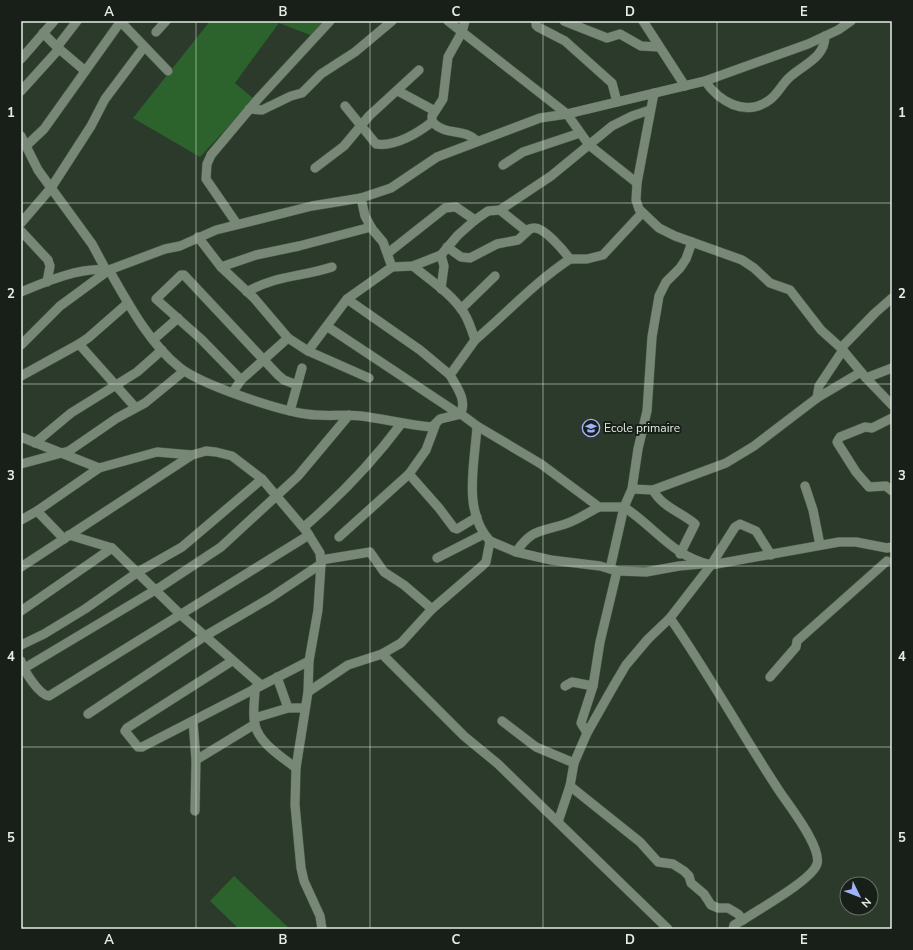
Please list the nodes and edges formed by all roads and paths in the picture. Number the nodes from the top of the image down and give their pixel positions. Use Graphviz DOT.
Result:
graph roads {
  1 [pos="54,21"];
  2 [pos="77,21"];
  3 [pos="120,21"];
  4 [pos="166,21"];
  5 [pos="330,21"];
  6 [pos="392,21"];
  7 [pos="448,21"];
  8 [pos="465,21"];
  9 [pos="536,21"];
  10 [pos="564,21"];
  11 [pos="643,21"];
  12 [pos="851,21"];
  13 [pos="156,32"];
  14 [pos="462,32"];
  15 [pos="43,33"];
  16 [pos="825,36"];
  17 [pos="144,46"];
  18 [pos="659,47"];
  19 [pos="58,48"];
  20 [pos="21,59"];
  21 [pos="84,70"];
  22 [pos="419,70"];
  23 [pos="168,71"];
  24 [pos="705,81"];
  25 [pos="686,86"];
  26 [pos="21,91"];
  27 [pos="398,91"];
  28 [pos="654,92"];
  29 [pos="617,102"];
  30 [pos="345,106"];
  31 [pos="249,110"];
  32 [pos="650,110"];
  33 [pos="435,111"];
  34 [pos="567,114"];
  35 [pos="432,122"];
  36 [pos="361,125"];
  37 [pos="580,133"];
  38 [pos="21,136"];
  39 [pos="477,141"];
  40 [pos="589,145"];
  41 [pos="26,146"];
  42 [pos="503,164"];
  43 [pos="315,168"];
  44 [pos="637,182"];
  45 [pos="51,188"];
  46 [pos="361,198"];
  47 [pos="500,210"];
  48 [pos="642,213"];
  49 [pos="475,220"];
  50 [pos="21,223"];
  51 [pos="237,224"];
  52 [pos="371,227"];
  53 [pos="530,229"];
  54 [pos="21,231"];
  55 [pos="198,237"];
  56 [pos="692,242"];
  57 [pos="447,247"];
  58 [pos="388,252"];
  59 [pos="441,255"];
  60 [pos="570,259"];
  61 [pos="413,266"];
  62 [pos="222,267"];
  63 [pos="332,267"];
  64 [pos="392,267"];
  65 [pos="107,270"];
  66 [pos="495,276"];
  67 [pos="48,282"];
  68 [pos="442,289"];
  69 [pos="21,292"];
  70 [pos="247,292"];
  71 [pos="892,298"];
  72 [pos="347,299"];
  73 [pos="128,303"];
  74 [pos="461,309"];
  75 [pos="178,318"];
  76 [pos="328,327"];
  77 [pos="288,338"];
  78 [pos="154,339"];
  79 [pos="475,340"];
  80 [pos="79,344"];
  81 [pos="21,345"];
  82 [pos="842,349"];
  83 [pos="162,350"];
  84 [pos="308,352"];
  85 [pos="264,359"];
  86 [pos="302,368"];
  87 [pos="892,368"];
  88 [pos="184,371"];
  89 [pos="450,375"];
  90 [pos="863,375"];
  91 [pos="21,376"];
  92 [pos="369,378"];
  93 [pos="241,380"];
  94 [pos="297,385"];
  95 [pos="116,386"];
  96 [pos="233,392"];
  97 [pos="817,398"];
  98 [pos="892,405"];
  99 [pos="135,407"];
  100 [pos="290,411"];
  101 [pos="460,414"];
  102 [pos="349,415"];
  103 [pos="892,418"];
  104 [pos="401,424"];
  105 [pos="435,426"];
  106 [pos="477,426"];
  107 [pos="21,437"];
  108 [pos="35,443"];
  109 [pos="62,454"];
  110 [pos="192,455"];
  111 [pos="21,464"];
  112 [pos="99,468"];
  113 [pos="409,474"];
  114 [pos="262,479"];
  115 [pos="805,486"];
  116 [pos="632,489"];
  117 [pos="652,490"];
  118 [pos="892,491"];
  119 [pos="278,497"];
  120 [pos="599,507"];
  121 [pos="624,507"];
  122 [pos="37,512"];
  123 [pos="477,517"];
  124 [pos="21,520"];
  125 [pos="307,531"];
  126 [pos="67,537"];
  127 [pos="339,537"];
  128 [pos="487,537"];
  129 [pos="820,545"];
  130 [pos="112,548"];
  131 [pos="889,548"];
  132 [pos="516,552"];
  133 [pos="680,554"];
  134 [pos="771,555"];
  135 [pos="437,558"];
  136 [pos="321,562"];
  137 [pos="708,564"];
  138 [pos="890,564"];
  139 [pos="21,567"];
  140 [pos="614,570"];
  141 [pos="138,572"];
  142 [pos="154,591"];
  143 [pos="432,609"];
  144 [pos="21,611"];
  145 [pos="181,615"];
  146 [pos="670,618"];
  147 [pos="205,636"];
  148 [pos="21,645"];
  149 [pos="382,654"];
  150 [pos="232,661"];
  151 [pos="310,661"];
  152 [pos="22,665"];
  153 [pos="277,677"];
  154 [pos="770,677"];
  155 [pos="258,686"];
  156 [pos="565,686"];
  157 [pos="593,686"];
  158 [pos="308,692"];
  159 [pos="288,708"];
  160 [pos="304,708"];
  161 [pos="88,714"];
  162 [pos="193,721"];
  163 [pos="255,721"];
  164 [pos="502,722"];
  165 [pos="587,733"];
  166 [pos="196,760"];
  167 [pos="574,763"];
  168 [pos="296,768"];
  169 [pos="570,786"];
  170 [pos="195,811"];
  171 [pos="558,822"];
  172 [pos="743,920"];
  173 [pos="322,929"];
  174 [pos="668,929"];
  175 [pos="732,929"];
  1 -- 15 [label="street"];
  2 -- 19 [label="street"];
  3 -- 17 [label="street"];
  3 -- 21 [label="street"];
  4 -- 13 [label="street"];
  5 -- 31 [label="street"];
  6 -- 31 [label="street"];
  7 -- 14 [label="street"];
  8 -- 14 [label="street"];
  9 -- 29 [label="street"];
  10 -- 18 [label="street"];
  11 -- 18 [label="street"];
  12 -- 16 [label="street"];
  14 -- 33 [label="street"];
  14 -- 34 [label="street"];
  15 -- 19 [label="street"];
  15 -- 20 [label="street"];
  16 -- 24 [label="street"];
  16 -- 24 [label="street"];
  17 -- 23 [label="street"];
  17 -- 45 [label="street"];
  18 -- 25 [label="street"];
  19 -- 21 [label="street"];
  19 -- 26 [label="street"];
  21 -- 41 [label="street"];
  22 -- 27 [label="street"];
  24 -- 25 [label="street"];
  25 -- 28 [label="street"];
  27 -- 33 [label="street"];
  27 -- 36 [label="street"];
  28 -- 29 [label="street"];
  28 -- 32 [label="street"];
  29 -- 34 [label="street"];
  30 -- 36 [label="street"];
  31 -- 51 [label="street"];
  32 -- 40 [label="street"];
  32 -- 44 [label="street"];
  33 -- 35 [label="street"];
  34 -- 37 [label="street"];
  34 -- 39 [label="street"];
  35 -- 36 [label="street"];
  35 -- 39 [label="street"];
  36 -- 43 [label="street"];
  37 -- 40 [label="street"];
  37 -- 42 [label="street"];
  38 -- 41 [label="street"];
  39 -- 46 [label="street"];
  40 -- 44 [label="street"];
  40 -- 47 [label="street"];
  41 -- 45 [label="street"];
  44 -- 48 [label="street"];
  45 -- 50 [label="street"];
  45 -- 65 [label="street"];
  46 -- 51 [label="street"];
  46 -- 52 [label="street"];
  47 -- 49 [label="street"];
  47 -- 53 [label="street"];
  48 -- 56 [label="street"];
  48 -- 60 [label="street"];
  49 -- 57 [label="street"];
  49 -- 58 [label="street"];
  51 -- 55 [label="street"];
  52 -- 58 [label="street"];
  52 -- 62 [label="street"];
  53 -- 57 [label="street"];
  53 -- 60 [label="street"];
  54 -- 67 [label="street"];
  55 -- 62 [label="street"];
  55 -- 65 [label="street"];
  56 -- 82 [label="street"];
  56 -- 116 [label="street"];
  57 -- 59 [label="street"];
  58 -- 64 [label="street"];
  59 -- 61 [label="street"];
  59 -- 68 [label="street"];
  60 -- 79 [label="street"];
  61 -- 64 [label="street"];
  61 -- 68 [label="street"];
  62 -- 70 [label="street"];
  63 -- 70 [label="street"];
  64 -- 72 [label="street"];
  65 -- 67 [label="street"];
  65 -- 73 [label="street"];
  65 -- 81 [label="street"];
  66 -- 74 [label="street"];
  67 -- 69 [label="street"];
  68 -- 74 [label="street"];
  70 -- 77 [label="street"];
  71 -- 82 [label="street"];
  72 -- 76 [label="street"];
  72 -- 89 [label="street"];
  73 -- 78 [label="street"];
  73 -- 80 [label="street"];
  74 -- 79 [label="street"];
  75 -- 78 [label="street"];
  75 -- 85 [label="street"];
  75 -- 93 [label="street"];
  76 -- 84 [label="street"];
  76 -- 101 [label="street"];
  77 -- 84 [label="street"];
  77 -- 85 [label="street"];
  78 -- 83 [label="street"];
  79 -- 89 [label="street"];
  80 -- 91 [label="street"];
  80 -- 95 [label="street"];
  82 -- 90 [label="street"];
  82 -- 97 [label="street"];
  83 -- 88 [label="street"];
  83 -- 95 [label="street"];
  84 -- 92 [label="street"];
  85 -- 93 [label="street"];
  85 -- 94 [label="street"];
  86 -- 94 [label="street"];
  87 -- 90 [label="street"];
  88 -- 96 [label="street"];
  88 -- 99 [label="street"];
  89 -- 101 [label="street"];
  90 -- 97 [label="street"];
  90 -- 98 [label="street"];
  93 -- 96 [label="street"];
  94 -- 100 [label="street"];
  95 -- 99 [label="street"];
  95 -- 108 [label="street"];
  96 -- 100 [label="street"];
  97 -- 117 [label="street"];
  99 -- 109 [label="street"];
  100 -- 102 [label="street"];
  101 -- 105 [label="street"];
  101 -- 106 [label="street"];
  102 -- 104 [label="street"];
  102 -- 119 [label="street"];
  103 -- 118 [label="street"];
  104 -- 105 [label="street"];
  104 -- 125 [label="street"];
  105 -- 113 [label="street"];
  106 -- 120 [label="street"];
  106 -- 123 [label="street"];
  107 -- 108 [label="street"];
  108 -- 109 [label="street"];
  109 -- 111 [label="street"];
  109 -- 112 [label="street"];
  110 -- 112 [label="street"];
  110 -- 114 [label="street"];
  110 -- 126 [label="street"];
  112 -- 122 [label="street"];
  113 -- 123 [label="street"];
  113 -- 127 [label="street"];
  114 -- 119 [label="street"];
  114 -- 141 [label="street"];
  115 -- 129 [label="street"];
  116 -- 117 [label="street"];
  116 -- 121 [label="street"];
  117 -- 133 [label="street"];
  119 -- 125 [label="street"];
  119 -- 142 [label="street"];
  120 -- 121 [label="street"];
  120 -- 132 [label="street"];
  121 -- 133 [label="street"];
  121 -- 140 [label="street"];
  122 -- 124 [label="street"];
  122 -- 126 [label="street"];
  123 -- 128 [label="street"];
  125 -- 136 [label="street"];
  125 -- 145 [label="street"];
  126 -- 130 [label="street"];
  126 -- 139 [label="street"];
  128 -- 132 [label="street"];
  128 -- 135 [label="street"];
  128 -- 143 [label="street"];
  129 -- 131 [label="street"];
  129 -- 134 [label="street"];
  130 -- 141 [label="street"];
  130 -- 144 [label="street"];
  131 -- 138 [label="street"];
  132 -- 140 [label="street"];
  133 -- 137 [label="street"];
  134 -- 137 [label="street"];
  134 -- 137 [label="street"];
  136 -- 143 [label="street"];
  136 -- 147 [label="street"];
  136 -- 151 [label="street"];
  137 -- 140 [label="street"];
  137 -- 146 [label="street"];
  138 -- 154 [label="street"];
  140 -- 157 [label="street"];
  141 -- 142 [label="street"];
  141 -- 148 [label="street"];
  142 -- 145 [label="street"];
  142 -- 152 [label="street"];
  143 -- 149 [label="street"];
  145 -- 147 [label="street"];
  145 -- 152 [label="street"];
  146 -- 165 [label="street"];
  146 -- 172 [label="street"];
  147 -- 150 [label="street"];
  147 -- 161 [label="street"];
  149 -- 158 [label="street"];
  149 -- 171 [label="street"];
  150 -- 155 [label="street"];
  150 -- 162 [label="street"];
  151 -- 153 [label="street"];
  151 -- 158 [label="street"];
  153 -- 155 [label="street"];
  153 -- 159 [label="street"];
  155 -- 162 [label="street"];
  155 -- 163 [label="street"];
  156 -- 157 [label="street"];
  157 -- 165 [label="street"];
  158 -- 160 [label="street"];
  159 -- 160 [label="street"];
  159 -- 163 [label="street"];
  160 -- 168 [label="street"];
  162 -- 166 [label="street"];
  163 -- 166 [label="street"];
  163 -- 168 [label="street"];
  164 -- 167 [label="street"];
  165 -- 167 [label="street"];
  166 -- 170 [label="street"];
  167 -- 169 [label="street"];
  168 -- 173 [label="street"];
  169 -- 171 [label="street"];
  169 -- 172 [label="street"];
  171 -- 174 [label="street"];
  172 -- 175 [label="street"];
}
